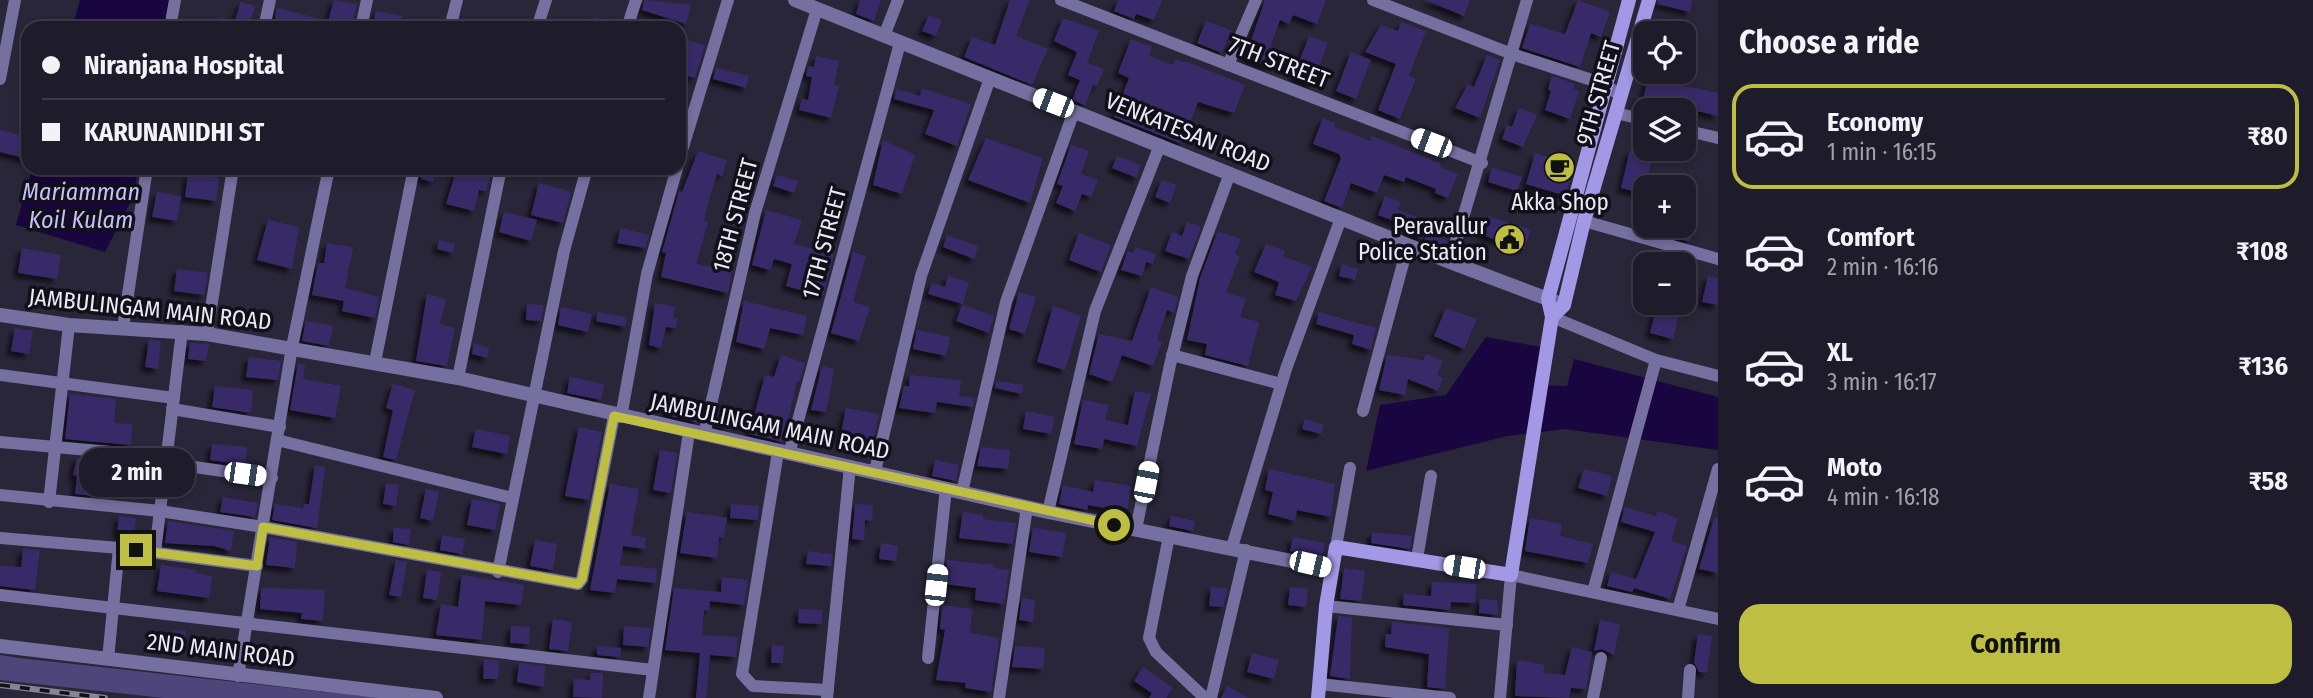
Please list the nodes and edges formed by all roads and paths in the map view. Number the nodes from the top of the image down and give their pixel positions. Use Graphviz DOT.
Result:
graph roads {
  1 [pos="15,0"];
  2 [pos="175,0"];
  3 [pos="270,0"];
  4 [pos="368,0"];
  5 [pos="457,0"];
  6 [pos="546,0"];
  7 [pos="636,0"];
  8 [pos="728,0"];
  9 [pos="795,0"];
  10 [pos="898,0"];
  11 [pos="1061,0"];
  12 [pos="1256,0"];
  13 [pos="1373,0"];
  14 [pos="1527,0"];
  15 [pos="1629,0"];
  16 [pos="1649,0"];
  17 [pos="817,9"];
  18 [pos="171,21"];
  19 [pos="266,21"];
  20 [pos="363,21"];
  21 [pos="452,21"];
  22 [pos="539,21"];
  23 [pos="629,21"];
  24 [pos="884,36"];
  25 [pos="900,43"];
  26 [pos="1512,54"];
  27 [pos="1228,65"];
  28 [pos="990,78"];
  29 [pos="0,79"];
  30 [pos="1604,84"];
  31 [pos="1621,96"];
  32 [pos="1074,111"];
  33 [pos="1616,113"];
  34 [pos="1633,117"];
  35 [pos="1696,133"];
  36 [pos="686,137"];
  37 [pos="1718,138"];
  38 [pos="1160,145"];
  39 [pos="1482,163"];
  40 [pos="1230,173"];
  41 [pos="146,175"];
  42 [pos="232,175"];
  43 [pos="328,175"];
  44 [pos="413,175"];
  45 [pos="500,175"];
  46 [pos="585,175"];
  47 [pos="675,175"];
  48 [pos="1341,218"];
  49 [pos="1584,221"];
  50 [pos="1408,245"];
  51 [pos="1718,259"];
  52 [pos="1450,262"];
  53 [pos="1548,299"];
  54 [pos="1564,305"];
  55 [pos="0,315"];
  56 [pos="1552,317"];
  57 [pos="69,325"];
  58 [pos="123,328"];
  59 [pos="182,331"];
  60 [pos="207,334"];
  61 [pos="292,347"];
  62 [pos="1172,355"];
  63 [pos="1656,360"];
  64 [pos="375,362"];
  65 [pos="0,375"];
  66 [pos="1718,376"];
  67 [pos="458,378"];
  68 [pos="1281,384"];
  69 [pos="64,386"];
  70 [pos="536,396"];
  71 [pos="173,403"];
  72 [pos="1363,411"];
  73 [pos="618,416"];
  74 [pos="689,432"];
  75 [pos="279,433"];
  76 [pos="704,435"];
  77 [pos="0,442"];
  78 [pos="56,448"];
  79 [pos="784,453"];
  80 [pos="166,460"];
  81 [pos="850,466"];
  82 [pos="1350,468"];
  83 [pos="1718,469"];
  84 [pos="875,471"];
  85 [pos="1431,476"];
  86 [pos="272,478"];
  87 [pos="946,488"];
  88 [pos="962,492"];
  89 [pos="0,495"];
  90 [pos="512,498"];
  91 [pos="49,502"];
  92 [pos="1027,507"];
  93 [pos="160,511"];
  94 [pos="1048,512"];
  95 [pos="263,527"];
  96 [pos="1136,529"];
  97 [pos="1169,536"];
  98 [pos="0,538"];
  99 [pos="1336,547"];
  100 [pos="118,548"];
  101 [pos="1239,549"];
  102 [pos="155,552"];
  103 [pos="1418,559"];
  104 [pos="257,566"];
  105 [pos="1331,569"];
  106 [pos="498,572"];
  107 [pos="1511,575"];
  108 [pos="1593,592"];
  109 [pos="0,595"];
  110 [pos="1326,606"];
  111 [pos="115,607"];
  112 [pos="1678,610"];
  113 [pos="1718,619"];
  114 [pos="246,622"];
  115 [pos="1507,625"];
  116 [pos="0,646"];
  117 [pos="928,658"];
  118 [pos="1601,658"];
  119 [pos="108,659"];
  120 [pos="653,670"];
  121 [pos="1690,670"];
  122 [pos="238,676"];
  123 [pos="1318,691"];
  124 [pos="827,694"];
  125 [pos="436,698"];
  126 [pos="649,698"];
  127 [pos="999,698"];
  128 [pos="1205,698"];
  129 [pos="1211,698"];
  130 [pos="1450,698"];
  131 [pos="1500,698"];
  132 [pos="1593,698"];
  133 [pos="1688,698"];
  1 -- 29 [label="street"];
  2 -- 18 [label="street"];
  3 -- 19 [label="street"];
  4 -- 20 [label="street"];
  5 -- 21 [label="street"];
  6 -- 22 [label="street"];
  7 -- 23 [label="street"];
  8 -- 36 [label="street"];
  9 -- 17 [label="street, VENKATESAN ROAD"];
  10 -- 24 [label="street"];
  11 -- 27 [label="street, 7TH STREET"];
  12 -- 27 [label="street"];
  13 -- 26 [label="street"];
  14 -- 26 [label="street"];
  15 -- 30 [label="main road, 9TH STREET"];
  16 -- 31 [label="main road, 9TH STREET"];
  17 -- 24 [label="street, VENKATESAN ROAD"];
  17 -- 76 [label="street, 18TH STREET"];
  24 -- 25 [label="street, VENKATESAN ROAD"];
  25 -- 28 [label="street, VENKATESAN ROAD"];
  25 -- 79 [label="street, 17TH STREET"];
  26 -- 30 [label="street"];
  26 -- 39 [label="street"];
  27 -- 39 [label="street, 7TH STREET"];
  28 -- 32 [label="street, VENKATESAN ROAD"];
  28 -- 84 [label="street"];
  30 -- 31 [label="street"];
  30 -- 53 [label="main road, 9TH STREET"];
  31 -- 33 [label="main road, 9TH STREET"];
  32 -- 38 [label="street, VENKATESAN ROAD"];
  32 -- 88 [label="street"];
  33 -- 34 [label="street"];
  33 -- 49 [label="main road, 9TH STREET"];
  35 -- 37 [label="street"];
  38 -- 40 [label="street, VENKATESAN ROAD"];
  38 -- 94 [label="street"];
  39 -- 52 [label="street"];
  40 -- 48 [label="street, VENKATESAN ROAD"];
  40 -- 62 [label="street"];
  41 -- 58 [label="street"];
  42 -- 60 [label="street"];
  43 -- 61 [label="street"];
  44 -- 64 [label="street"];
  45 -- 67 [label="street"];
  46 -- 70 [label="street"];
  47 -- 73 [label="street"];
  48 -- 50 [label="street, VENKATESAN ROAD"];
  48 -- 68 [label="street"];
  49 -- 51 [label="street"];
  49 -- 54 [label="main road, 9TH STREET"];
  50 -- 52 [label="street, VENKATESAN ROAD"];
  50 -- 72 [label="street"];
  52 -- 53 [label="street, VENKATESAN ROAD"];
  53 -- 54 [label="street, VENKATESAN ROAD"];
  53 -- 56 [label="main road, 9TH STREET"];
  54 -- 56 [label="main road"];
  55 -- 57 [label="street, JAMBULINGAM MAIN ROAD"];
  56 -- 63 [label="street"];
  56 -- 107 [label="main road, 9TH STREET"];
  57 -- 58 [label="street, JAMBULINGAM MAIN ROAD"];
  57 -- 69 [label="street"];
  58 -- 59 [label="street, JAMBULINGAM MAIN ROAD"];
  59 -- 60 [label="street, JAMBULINGAM MAIN ROAD"];
  59 -- 71 [label="street"];
  60 -- 61 [label="street, JAMBULINGAM MAIN ROAD"];
  61 -- 64 [label="street, JAMBULINGAM MAIN ROAD"];
  61 -- 75 [label="street"];
  62 -- 68 [label="street"];
  62 -- 96 [label="street"];
  63 -- 66 [label="street"];
  63 -- 108 [label="street"];
  64 -- 67 [label="street, JAMBULINGAM MAIN ROAD"];
  65 -- 69 [label="street"];
  67 -- 70 [label="street, JAMBULINGAM MAIN ROAD"];
  68 -- 101 [label="street"];
  69 -- 71 [label="street"];
  69 -- 78 [label="street"];
  70 -- 73 [label="street, JAMBULINGAM MAIN ROAD"];
  70 -- 90 [label="street"];
  71 -- 75 [label="street"];
  71 -- 80 [label="street"];
  73 -- 74 [label="street, JAMBULINGAM MAIN ROAD"];
  73 -- 106 [label="street"];
  74 -- 76 [label="street, JAMBULINGAM MAIN ROAD"];
  74 -- 120 [label="street"];
  75 -- 86 [label="street"];
  75 -- 90 [label="street"];
  76 -- 79 [label="street, JAMBULINGAM MAIN ROAD"];
  77 -- 78 [label="street"];
  78 -- 80 [label="street"];
  78 -- 91 [label="street"];
  79 -- 81 [label="street, JAMBULINGAM MAIN ROAD"];
  79 -- 124 [label="street, 17TH STREET"];
  80 -- 86 [label="street"];
  80 -- 93 [label="street"];
  81 -- 84 [label="street, JAMBULINGAM MAIN ROAD"];
  81 -- 124 [label="street"];
  82 -- 99 [label="street"];
  83 -- 112 [label="street"];
  84 -- 87 [label="street, JAMBULINGAM MAIN ROAD"];
  85 -- 103 [label="street"];
  86 -- 95 [label="street"];
  87 -- 88 [label="street, JAMBULINGAM MAIN ROAD"];
  87 -- 117 [label="street"];
  88 -- 92 [label="street, JAMBULINGAM MAIN ROAD"];
  89 -- 91 [label="street"];
  90 -- 106 [label="street"];
  91 -- 93 [label="street"];
  92 -- 94 [label="street, JAMBULINGAM MAIN ROAD"];
  92 -- 127 [label="street"];
  93 -- 95 [label="street"];
  93 -- 102 [label="street"];
  94 -- 96 [label="street, JAMBULINGAM MAIN ROAD"];
  95 -- 104 [label="street"];
  95 -- 106 [label="street"];
  96 -- 97 [label="street, JAMBULINGAM MAIN ROAD"];
  97 -- 101 [label="street, JAMBULINGAM MAIN ROAD"];
  97 -- 128 [label="street"];
  98 -- 100 [label="street"];
  99 -- 103 [label="main road"];
  99 -- 105 [label="main road"];
  100 -- 102 [label="street"];
  100 -- 111 [label="street"];
  101 -- 105 [label="street, JAMBULINGAM MAIN ROAD"];
  101 -- 129 [label="street"];
  102 -- 104 [label="street"];
  103 -- 107 [label="main road"];
  104 -- 114 [label="street"];
  105 -- 110 [label="main road"];
  107 -- 108 [label="street"];
  107 -- 115 [label="street"];
  108 -- 112 [label="street"];
  109 -- 111 [label="street"];
  110 -- 115 [label="street"];
  110 -- 123 [label="main road"];
  111 -- 114 [label="street"];
  111 -- 119 [label="street"];
  112 -- 113 [label="street"];
  114 -- 120 [label="street"];
  114 -- 122 [label="street"];
  115 -- 131 [label="street"];
  116 -- 119 [label="street, 2ND MAIN ROAD"];
  118 -- 132 [label="street"];
  119 -- 122 [label="street, 2ND MAIN ROAD"];
  120 -- 126 [label="street"];
  121 -- 133 [label="street"];
  122 -- 125 [label="street, 2ND MAIN ROAD"];
  123 -- 130 [label="street"];
}
